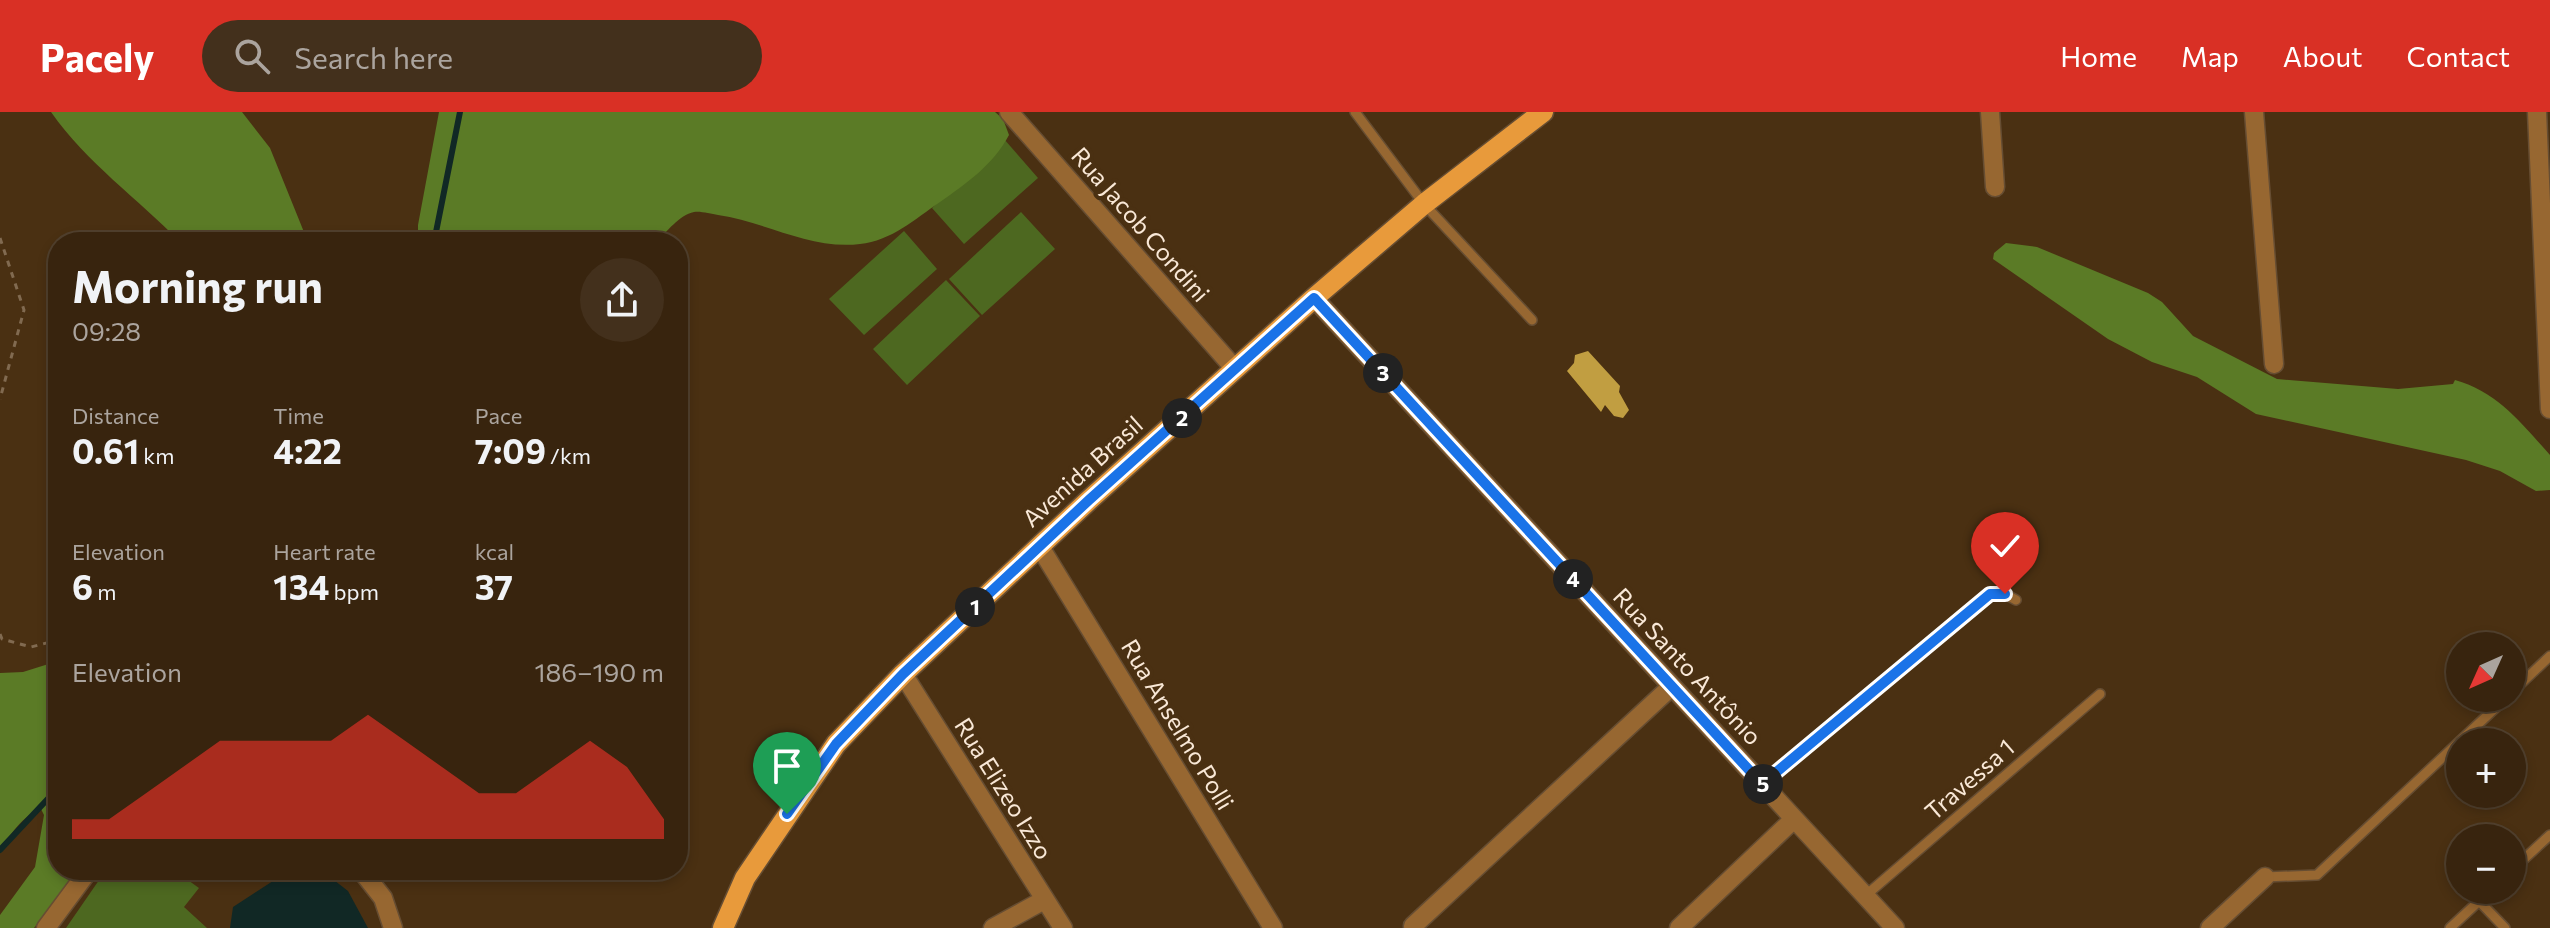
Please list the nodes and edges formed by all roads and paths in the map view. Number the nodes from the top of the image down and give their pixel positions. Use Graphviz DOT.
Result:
graph roads {
  1 [pos="1009,112"];
  2 [pos="1355,112"];
  3 [pos="1543,112"];
  4 [pos="1990,112"];
  5 [pos="2254,112"];
  6 [pos="2537,112"];
  7 [pos="1995,187"];
  8 [pos="1424,204"];
  9 [pos="0,238"];
  10 [pos="1314,298"];
  11 [pos="1532,320"];
  12 [pos="2274,364"];
  13 [pos="1235,369"];
  14 [pos="0,399"];
  15 [pos="2550,409"];
  16 [pos="1040,547"];
  17 [pos="2016,600"];
  18 [pos="0,634"];
  19 [pos="48,643"];
  20 [pos="2550,656"];
  21 [pos="903,674"];
  22 [pos="2526,679"];
  23 [pos="1672,686"];
  24 [pos="2100,694"];
  25 [pos="2491,712"];
  26 [pos="1762,784"];
  27 [pos="1794,819"];
  28 [pos="2550,835"];
  29 [pos="2526,857"];
  30 [pos="2265,877"];
  31 [pos="82,880"];
  32 [pos="369,880"];
  33 [pos="1865,896"];
  34 [pos="1044,900"];
  35 [pos="2476,904"];
  36 [pos="2482,904"];
  37 [pos="1413,926"];
  38 [pos="46,928"];
  39 [pos="393,928"];
  40 [pos="723,928"];
  41 [pos="993,928"];
  42 [pos="1063,928"];
  43 [pos="1273,928"];
  44 [pos="1679,928"];
  45 [pos="1895,928"];
  46 [pos="2210,928"];
  47 [pos="2450,928"];
  48 [pos="2505,928"];
  1 -- 13 [label="street, Rua Jacob Condini"];
  2 -- 8 [label="lane"];
  3 -- 8 [label="main road, Avenida Brasil"];
  4 -- 7 [label="street"];
  5 -- 12 [label="street"];
  6 -- 15 [label="street"];
  8 -- 10 [label="main road, Avenida Brasil"];
  8 -- 11 [label="lane"];
  9 -- 14 [label="path"];
  10 -- 13 [label="main road, Avenida Brasil"];
  10 -- 23 [label="street, Rua Santo Antônio"];
  13 -- 16 [label="main road, Avenida Brasil"];
  16 -- 21 [label="main road, Avenida Brasil"];
  16 -- 43 [label="street, Rua Anselmo Polli"];
  17 -- 26 [label="lane"];
  18 -- 19 [label="path"];
  20 -- 22 [label="lane"];
  21 -- 34 [label="street, Rua Elizeo Izzo"];
  21 -- 40 [label="main road, Avenida Brasil"];
  23 -- 26 [label="street, Rua Santo Antônio"];
  23 -- 37 [label="street"];
  24 -- 33 [label="lane, Travessa 1"];
  25 -- 30 [label="lane"];
  26 -- 27 [label="street, Rua Santo Antônio"];
  27 -- 33 [label="street, Rua Santo Antônio"];
  27 -- 44 [label="street"];
  28 -- 29 [label="lane"];
  30 -- 46 [label="street"];
  31 -- 38 [label="street"];
  32 -- 39 [label="street"];
  33 -- 45 [label="street, Rua Santo Antônio"];
  34 -- 41 [label="street"];
  34 -- 42 [label="street, Rua Elizeo Izzo"];
  35 -- 47 [label="lane"];
  36 -- 48 [label="lane"];
}
